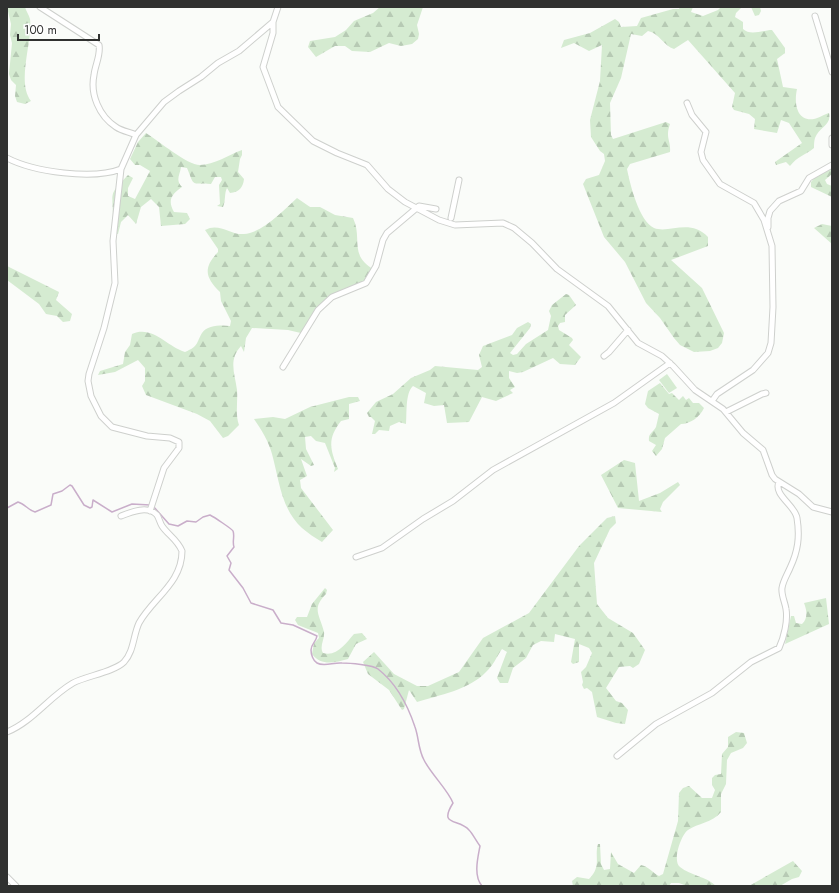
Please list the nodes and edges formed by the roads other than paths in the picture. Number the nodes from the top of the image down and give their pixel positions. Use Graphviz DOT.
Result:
graph roads {
  1 [pos="40,7"];
  2 [pos="278,7"];
  3 [pos="815,16"];
  4 [pos="273,22"];
  5 [pos="832,72"];
  6 [pos="687,103"];
  7 [pos="136,135"];
  8 [pos="832,138"];
  9 [pos="832,145"];
  10 [pos="7,158"];
  11 [pos="832,164"];
  12 [pos="122,169"];
  13 [pos="459,180"];
  14 [pos="416,208"];
  15 [pos="436,209"];
  16 [pos="451,218"];
  17 [pos="768,234"];
  18 [pos="628,330"];
  19 [pos="604,356"];
  20 [pos="670,363"];
  21 [pos="283,367"];
  22 [pos="766,393"];
  23 [pos="712,401"];
  24 [pos="726,412"];
  25 [pos="779,482"];
  26 [pos="152,507"];
  27 [pos="832,512"];
  28 [pos="121,516"];
  29 [pos="356,557"];
  30 [pos="7,732"];
  31 [pos="617,756"];
  32 [pos="7,877"];
  33 [pos="16,886"];
  1 -- 7 [label="street"];
  2 -- 4 [label="street"];
  3 -- 5 [label="street"];
  4 -- 7 [label="street"];
  4 -- 14 [label="street"];
  6 -- 17 [label="street"];
  7 -- 12 [label="street"];
  8 -- 9 [label="street"];
  10 -- 12 [label="street"];
  11 -- 17 [label="street"];
  12 -- 26 [label="street"];
  13 -- 16 [label="street"];
  14 -- 15 [label="street"];
  14 -- 18 [label="street"];
  14 -- 21 [label="street"];
  17 -- 23 [label="street"];
  18 -- 19 [label="street"];
  18 -- 20 [label="street"];
  20 -- 23 [label="street"];
  20 -- 29 [label="street"];
  22 -- 24 [label="street"];
  23 -- 24 [label="street"];
  24 -- 25 [label="street"];
  25 -- 27 [label="street"];
  25 -- 31 [label="street"];
  26 -- 28 [label="street"];
  26 -- 30 [label="street"];
  32 -- 33 [label="street"];
}
